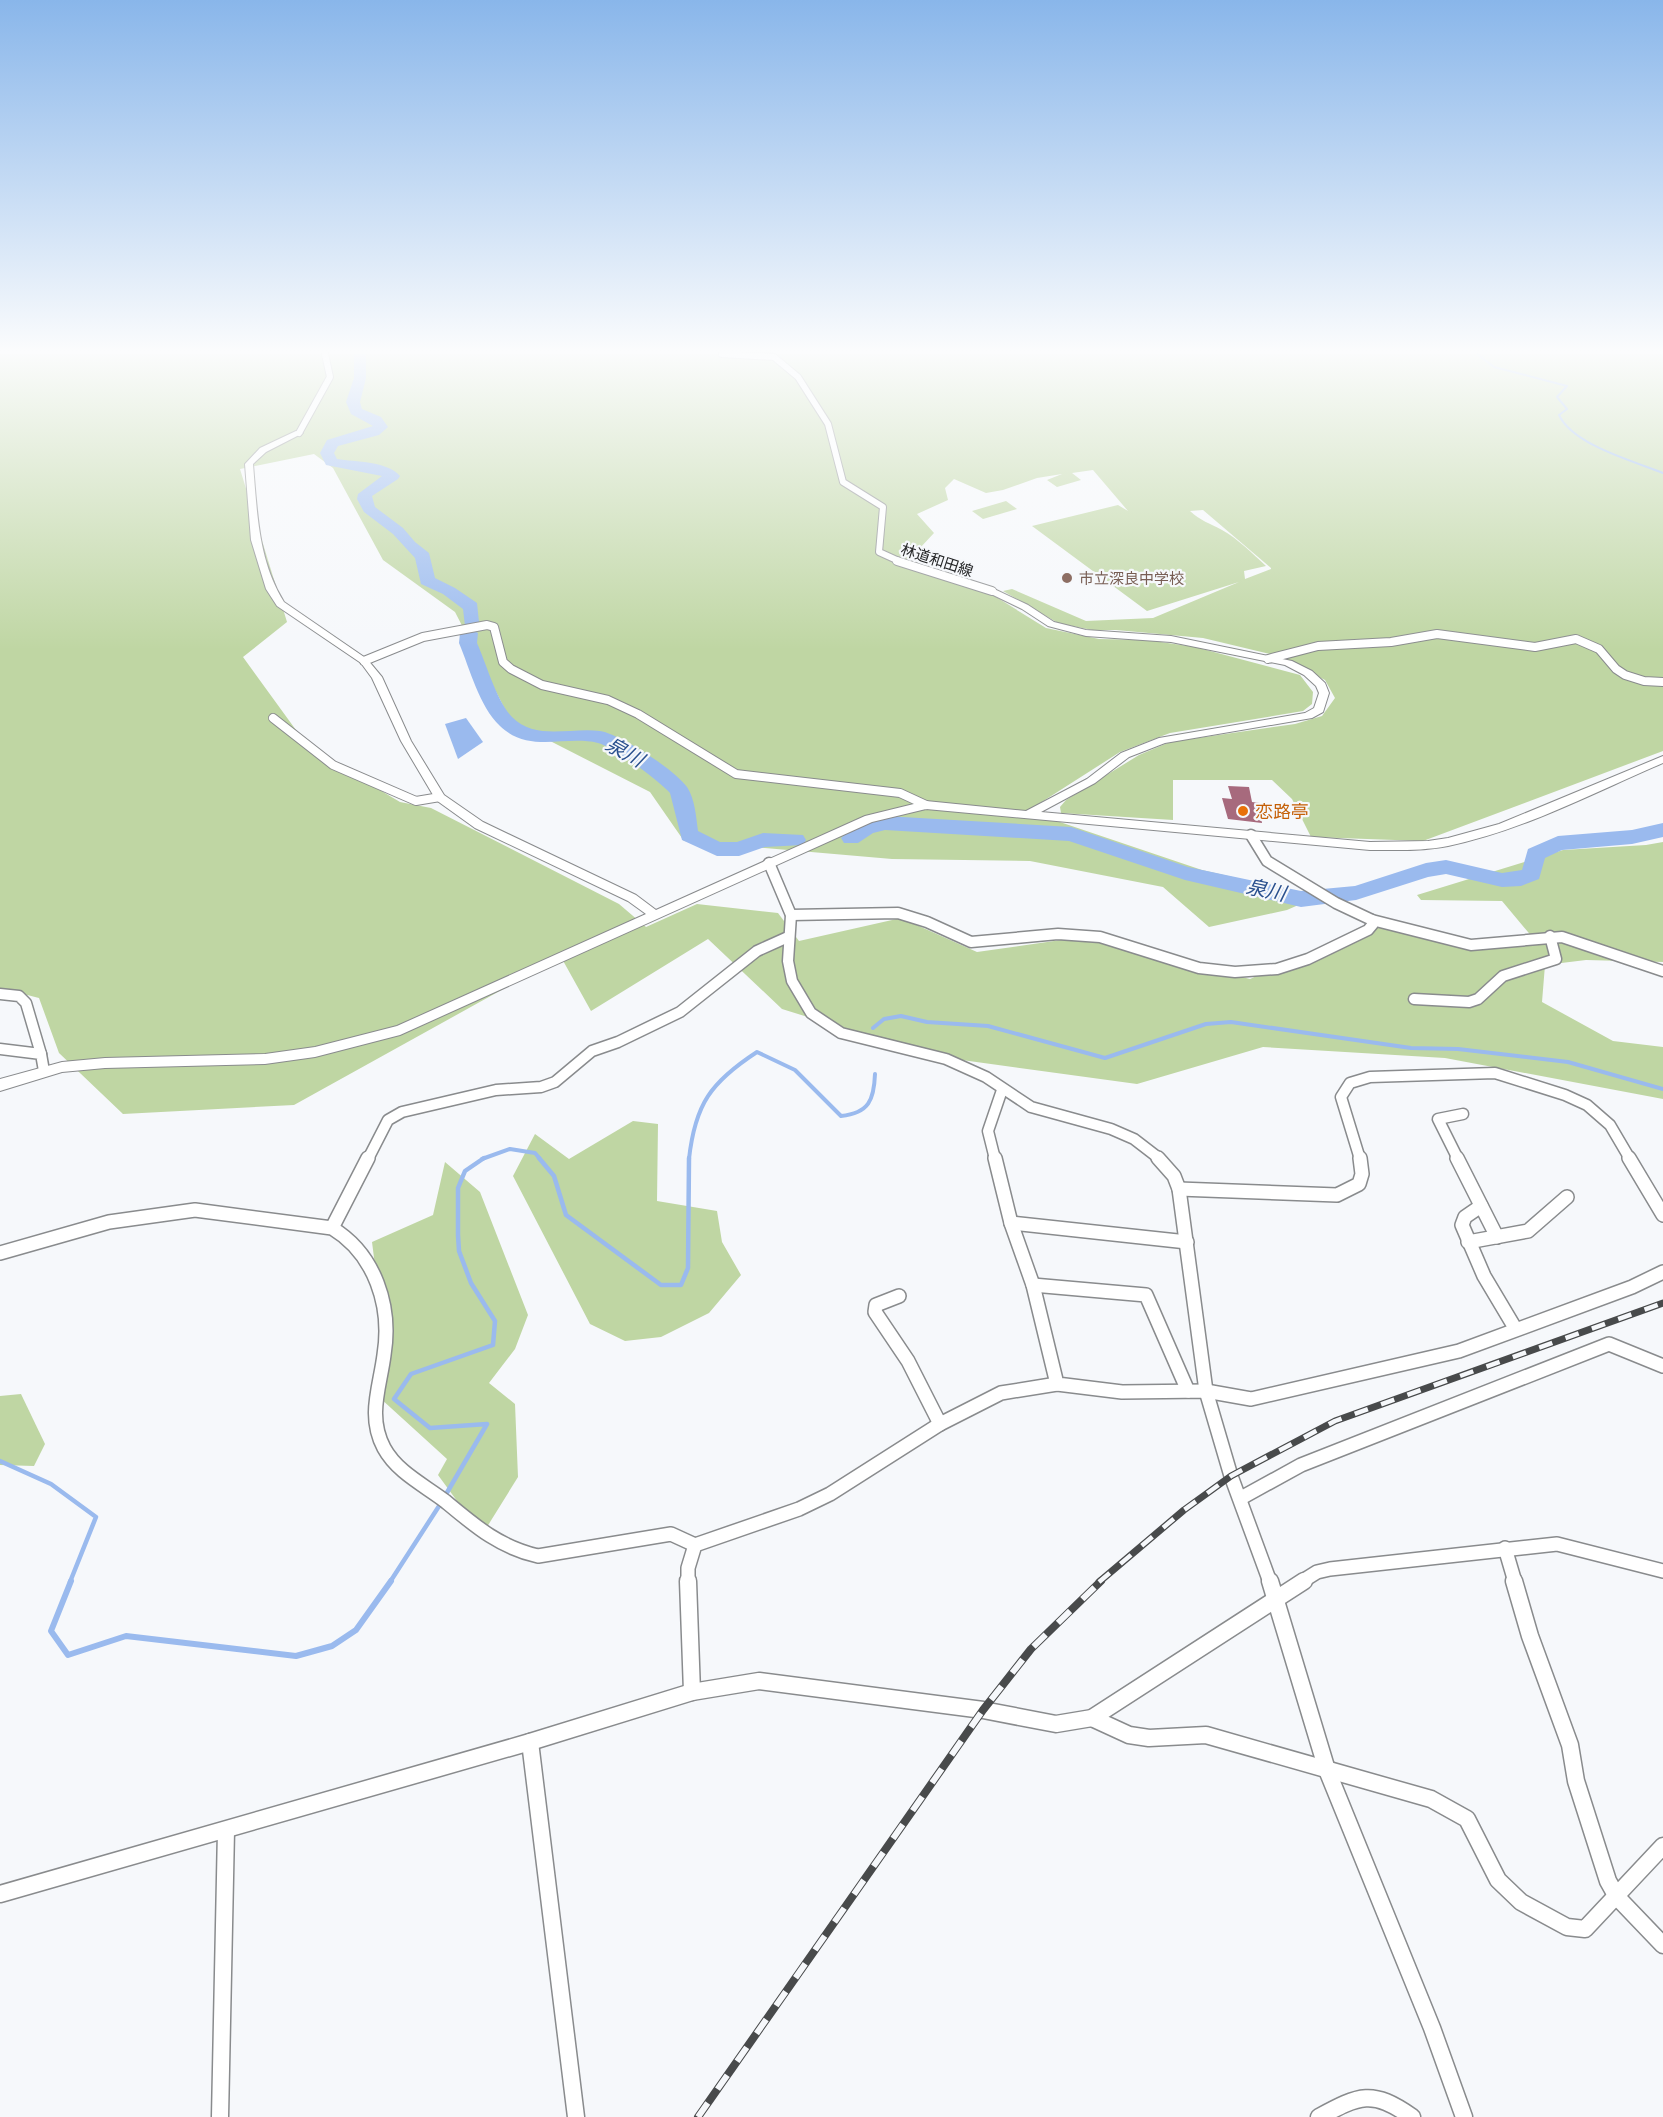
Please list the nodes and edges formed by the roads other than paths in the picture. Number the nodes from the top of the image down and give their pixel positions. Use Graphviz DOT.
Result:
graph roads {
  1 [pos="260,453"];
  2 [pos="835,453"];
  3 [pos="992,591"];
  4 [pos="1268,659"];
  5 [pos="364,661"];
  6 [pos="1663,682"];
  7 [pos="273,718"];
  8 [pos="1663,759"];
  9 [pos="440,797"];
  10 [pos="926,805"];
  11 [pos="1030,813"];
  12 [pos="1251,836"];
  13 [pos="769,863"];
  14 [pos="655,915"];
  15 [pos="792,915"];
  16 [pos="1372,920"];
  17 [pos="1550,936"];
  18 [pos="788,937"];
  19 [pos="1663,971"];
  20 [pos="0,994"];
  21 [pos="1414,999"];
  22 [pos="0,1049"];
  23 [pos="42,1054"];
  24 [pos="44,1071"];
  25 [pos="0,1085"];
  26 [pos="1002,1090"];
  27 [pos="1462,1114"];
  28 [pos="1179,1189"];
  29 [pos="1567,1197"];
  30 [pos="1481,1206"];
  31 [pos="1663,1215"];
  32 [pos="1011,1223"];
  33 [pos="332,1228"];
  34 [pos="1497,1237"];
  35 [pos="1187,1242"];
  36 [pos="1468,1242"];
  37 [pos="0,1253"];
  38 [pos="1663,1272"];
  39 [pos="1033,1285"];
  40 [pos="899,1296"];
  41 [pos="1515,1329"];
  42 [pos="1663,1366"];
  43 [pos="1057,1384"];
  44 [pos="1188,1391"];
  45 [pos="1206,1391"];
  46 [pos="940,1424"];
  47 [pos="1241,1498"];
  48 [pos="694,1545"];
  49 [pos="1505,1548"];
  50 [pos="1663,1571"];
  51 [pos="1277,1599"];
  52 [pos="692,1692"];
  53 [pos="1092,1718"];
  54 [pos="530,1742"];
  55 [pos="1327,1770"];
  56 [pos="226,1830"];
  57 [pos="1663,1846"];
  58 [pos="0,1894"];
  59 [pos="1617,1897"];
  60 [pos="1663,1945"];
  61 [pos="220,2117"];
  62 [pos="576,2117"];
  63 [pos="1319,2117"];
  64 [pos="1412,2117"];
  65 [pos="1464,2117"];
  1 -- 5 [label="street"];
  2 -- 3 [label="street, 林道和田線"];
  3 -- 4 [label="street"];
  4 -- 6 [label="street"];
  4 -- 11 [label="street"];
  5 -- 9 [label="street"];
  5 -- 10 [label="street"];
  7 -- 9 [label="street"];
  8 -- 12 [label="street"];
  9 -- 14 [label="street"];
  10 -- 11 [label="street"];
  10 -- 13 [label="street"];
  11 -- 12 [label="street"];
  12 -- 16 [label="street"];
  13 -- 14 [label="street"];
  13 -- 15 [label="street"];
  14 -- 24 [label="street"];
  15 -- 16 [label="street"];
  15 -- 18 [label="street"];
  16 -- 17 [label="street"];
  17 -- 19 [label="street"];
  17 -- 21 [label="street"];
  18 -- 26 [label="street"];
  18 -- 33 [label="street"];
  20 -- 23 [label="street"];
  22 -- 23 [label="street"];
  23 -- 24 [label="street"];
  24 -- 25 [label="street"];
  26 -- 28 [label="street"];
  26 -- 32 [label="street"];
  27 -- 30 [label="street"];
  28 -- 31 [label="street"];
  28 -- 35 [label="street"];
  29 -- 34 [label="street"];
  30 -- 34 [label="street"];
  30 -- 36 [label="street"];
  32 -- 35 [label="street"];
  32 -- 39 [label="street"];
  33 -- 37 [label="street"];
  33 -- 48 [label="street"];
  34 -- 36 [label="street"];
  35 -- 45 [label="street"];
  36 -- 41 [label="street"];
  38 -- 41 [label="street"];
  39 -- 43 [label="street"];
  39 -- 44 [label="street"];
  40 -- 46 [label="street"];
  41 -- 45 [label="street"];
  42 -- 47 [label="street"];
  43 -- 44 [label="street"];
  43 -- 46 [label="street"];
  44 -- 45 [label="street"];
  45 -- 47 [label="street"];
  46 -- 48 [label="street"];
  47 -- 51 [label="street"];
  48 -- 52 [label="street"];
  49 -- 50 [label="street"];
  49 -- 51 [label="street"];
  49 -- 59 [label="street"];
  51 -- 53 [label="street"];
  51 -- 55 [label="street"];
  52 -- 53 [label="street"];
  52 -- 54 [label="street"];
  53 -- 55 [label="street"];
  54 -- 56 [label="street"];
  54 -- 62 [label="street"];
  55 -- 59 [label="street"];
  55 -- 65 [label="street"];
  56 -- 58 [label="street"];
  56 -- 61 [label="street"];
  57 -- 59 [label="street"];
  59 -- 60 [label="street"];
  63 -- 64 [label="street"];
}
